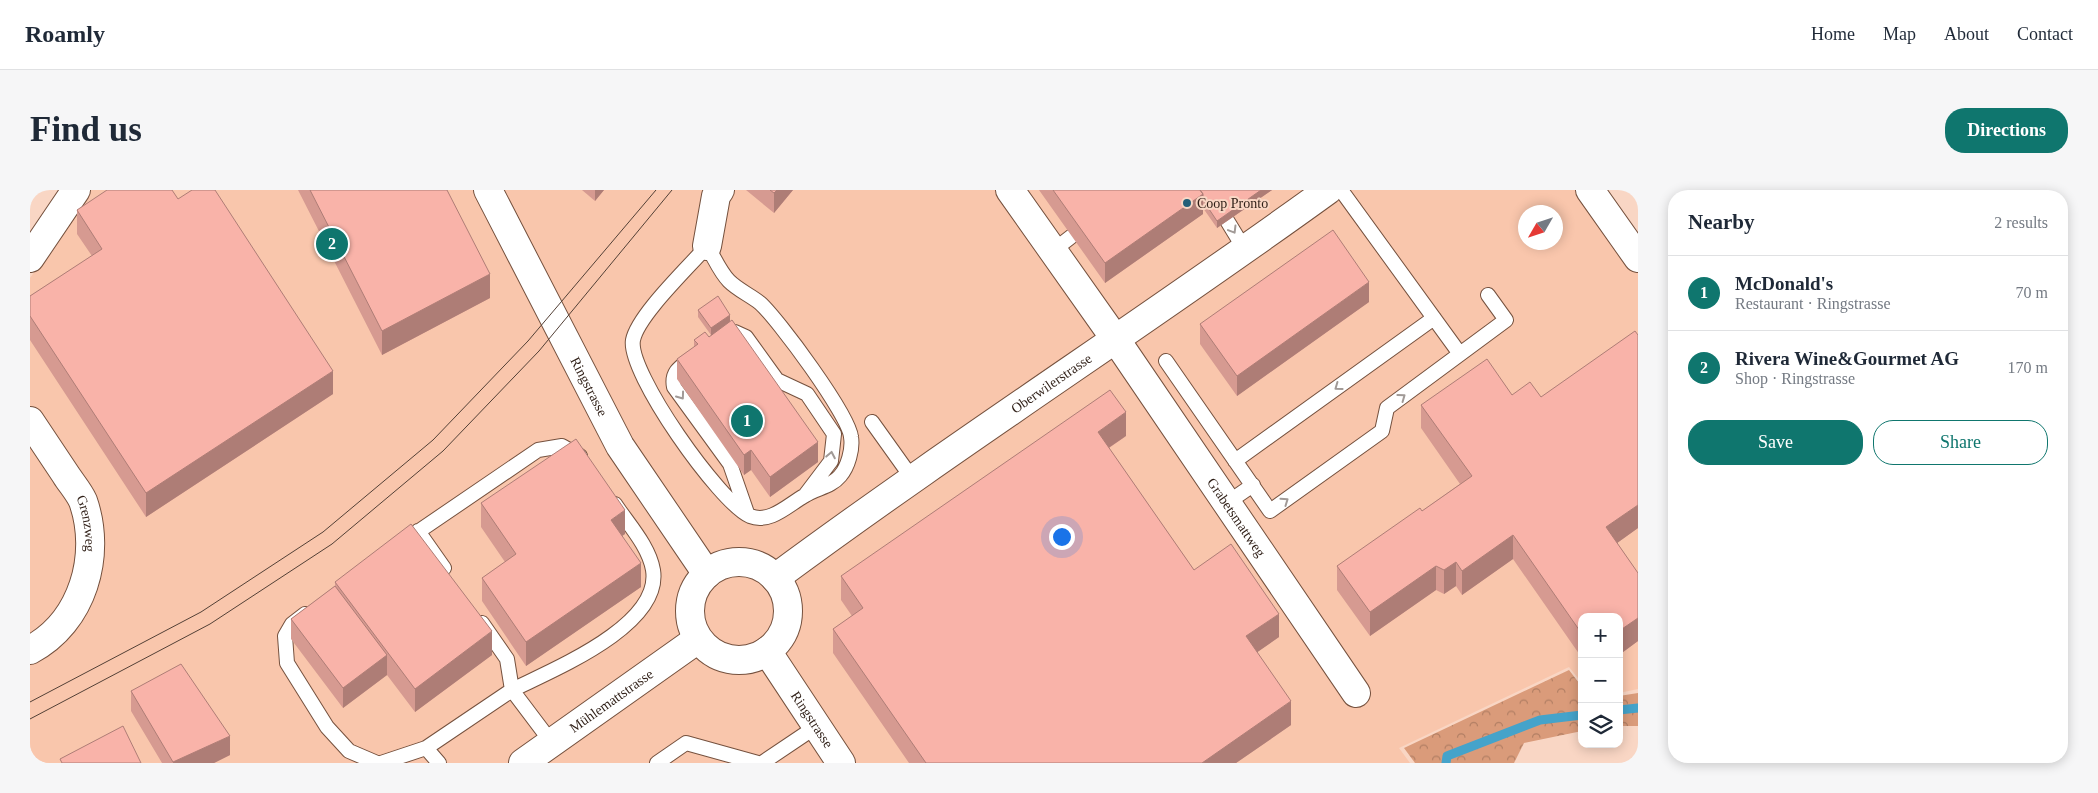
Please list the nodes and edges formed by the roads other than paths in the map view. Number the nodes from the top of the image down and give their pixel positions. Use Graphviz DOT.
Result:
graph roads {
  1 [pos="76,190"];
  2 [pos="488,190"];
  3 [pos="720,190"];
  4 [pos="1010,190"];
  5 [pos="1248,190"];
  6 [pos="1328,190"];
  7 [pos="1342,190"];
  8 [pos="1590,190"];
  9 [pos="1212,196"];
  10 [pos="1220,209"];
  11 [pos="707,246"];
  12 [pos="1245,250"];
  13 [pos="30,258"];
  14 [pos="1638,258"];
  15 [pos="1488,295"];
  16 [pos="1434,318"];
  17 [pos="716,340"];
  18 [pos="1116,340"];
  19 [pos="700,352"];
  20 [pos="1460,354"];
  21 [pos="1166,361"];
  22 [pos="30,422"];
  23 [pos="872,422"];
  24 [pos="1235,461"];
  25 [pos="588,467"];
  26 [pos="912,478"];
  27 [pos="1253,485"];
  28 [pos="608,493"];
  29 [pos="805,495"];
  30 [pos="1227,503"];
  31 [pos="748,515"];
  32 [pos="418,531"];
  33 [pos="394,548"];
  34 [pos="706,574"];
  35 [pos="775,578"];
  36 [pos="451,579"];
  37 [pos="316,606"];
  38 [pos="474,611"];
  39 [pos="698,639"];
  40 [pos="30,650"];
  41 [pos="767,651"];
  42 [pos="512,690"];
  43 [pos="1356,693"];
  44 [pos="817,726"];
  45 [pos="552,743"];
  46 [pos="426,748"];
  47 [pos="379,763"];
  48 [pos="439,763"];
  49 [pos="523,763"];
  50 [pos="657,763"];
  51 [pos="758,763"];
  52 [pos="762,763"];
  53 [pos="841,763"];
  1 -- 13 [label="street"];
  2 -- 34 [label="street, Ringstrasse"];
  3 -- 11 [label="street"];
  4 -- 18 [label="street, Grabetsmattweg"];
  5 -- 10 [label="lane"];
  6 -- 12 [label="street, Oberwilerstrasse"];
  7 -- 16 [label="lane"];
  8 -- 14 [label="street"];
  9 -- 10 [label="lane"];
  10 -- 12 [label="lane, one-way"];
  11 -- 29 [label="lane"];
  11 -- 31 [label="lane"];
  12 -- 18 [label="street, Oberwilerstrasse"];
  15 -- 20 [label="lane"];
  16 -- 20 [label="lane"];
  16 -- 24 [label="lane, one-way"];
  29 -- 17 [label="lane, one-way"];
  18 -- 26 [label="street, Oberwilerstrasse"];
  18 -- 30 [label="street, Grabetsmattweg"];
  19 -- 31 [label="lane, one-way"];
  27 -- 20 [label="lane, one-way"];
  21 -- 24 [label="lane"];
  22 -- 40 [label="street, Grenzweg"];
  23 -- 26 [label="lane"];
  24 -- 27 [label="lane"];
  25 -- 32 [label="lane"];
  26 -- 35 [label="street, Oberwilerstrasse"];
  27 -- 30 [label="lane"];
  28 -- 42 [label="lane"];
  29 -- 31 [label="lane"];
  30 -- 43 [label="street, Grabetsmattweg"];
  32 -- 33 [label="lane"];
  32 -- 36 [label="lane"];
  34 -- 35 [label="street"];
  34 -- 39 [label="street"];
  35 -- 41 [label="street"];
  37 -- 47 [label="lane"];
  38 -- 42 [label="lane"];
  39 -- 41 [label="street"];
  39 -- 45 [label="street, Mühlemattstrasse"];
  41 -- 44 [label="street, Ringstrasse"];
  42 -- 45 [label="lane"];
  42 -- 46 [label="lane"];
  44 -- 52 [label="lane"];
  44 -- 53 [label="street, Ringstrasse"];
  45 -- 49 [label="street, Mühlemattstrasse"];
  46 -- 47 [label="lane"];
  46 -- 48 [label="lane"];
  50 -- 51 [label="lane"];
}
